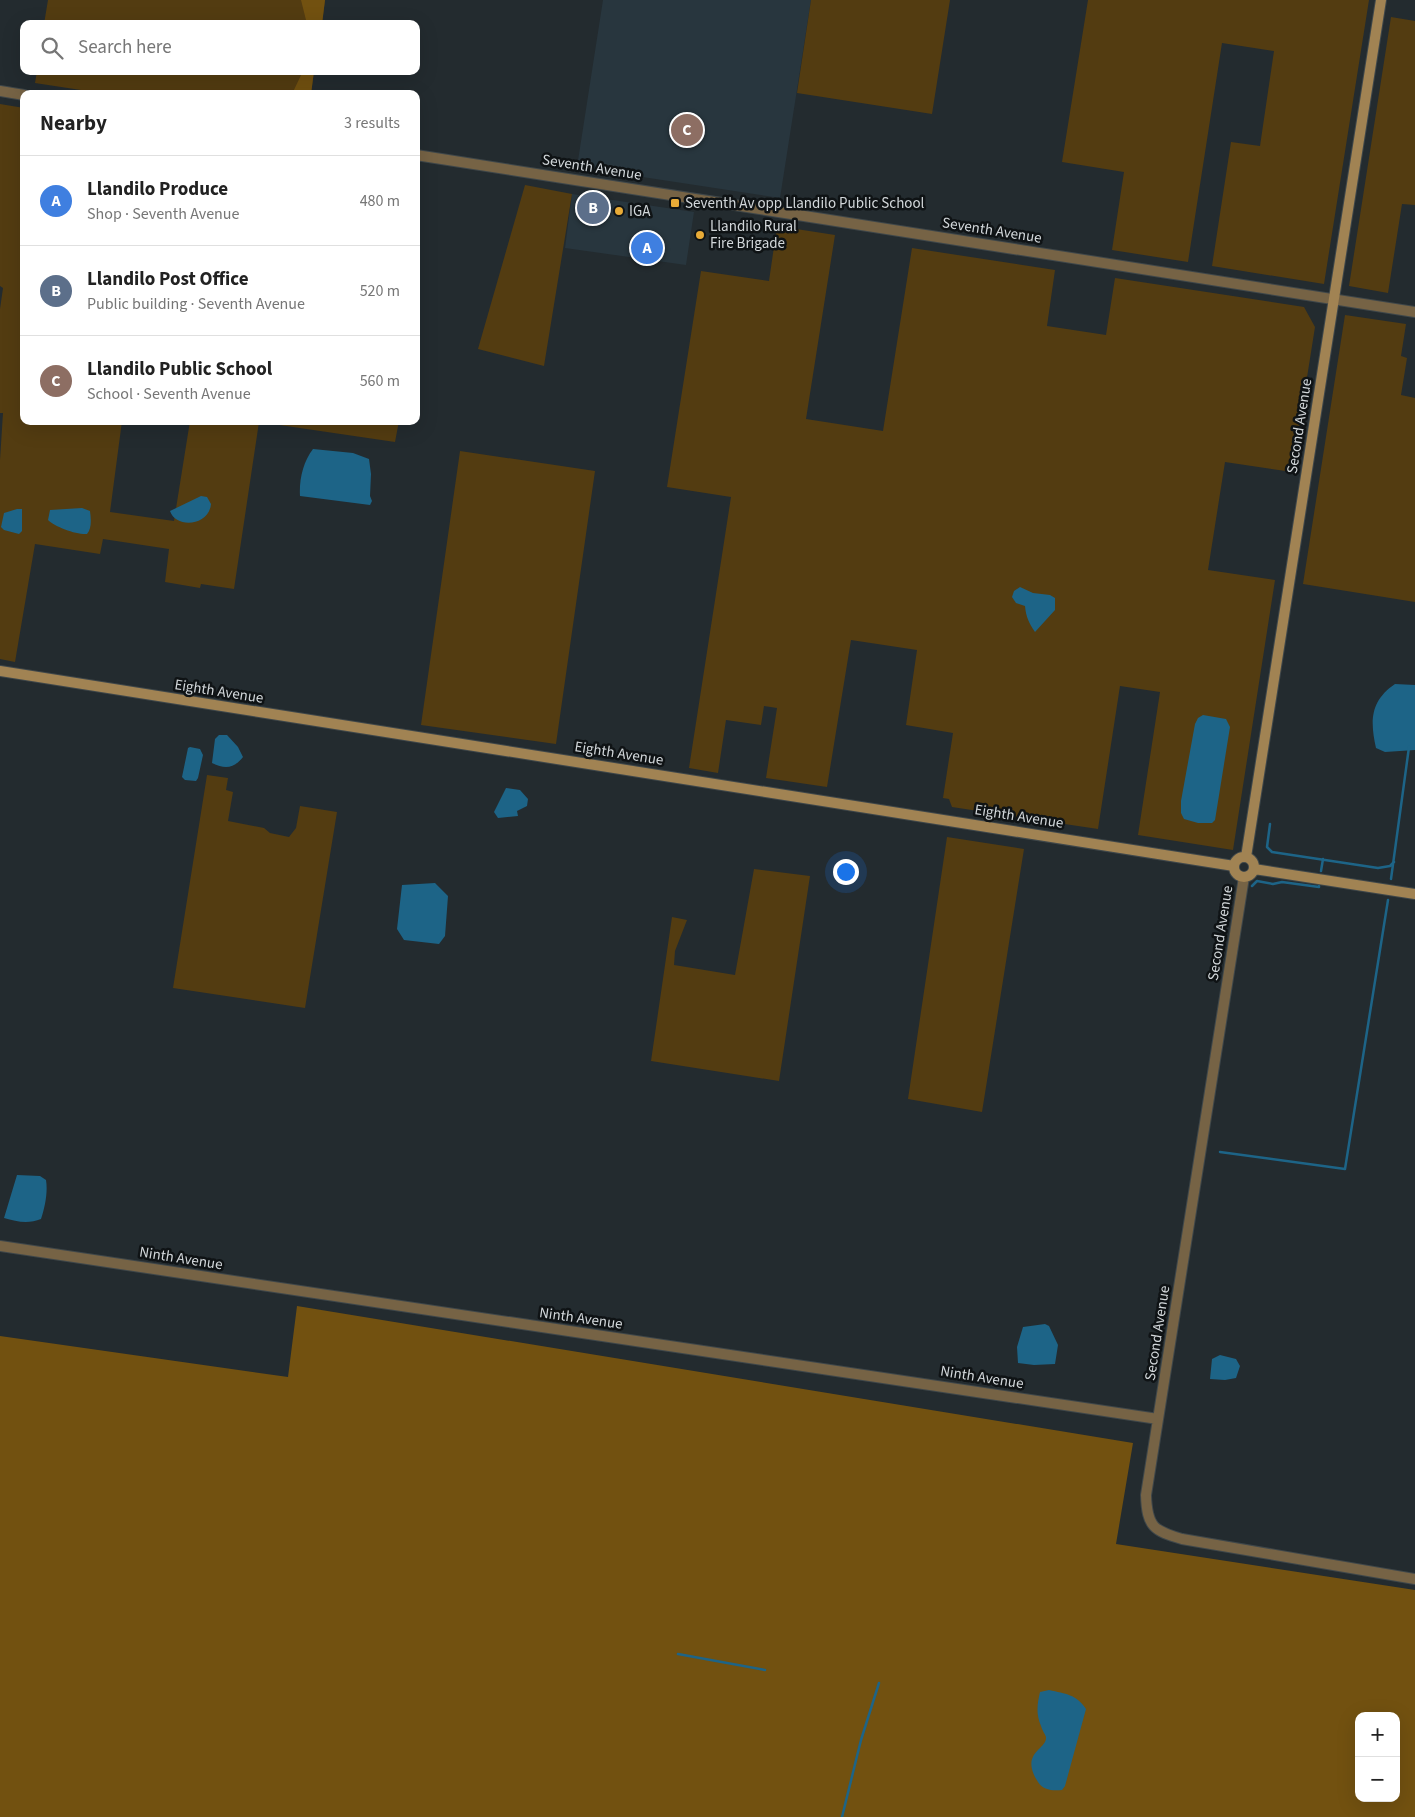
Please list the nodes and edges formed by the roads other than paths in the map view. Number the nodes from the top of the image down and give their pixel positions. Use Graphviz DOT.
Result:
graph roads {
  1 [pos="1381,0"];
  2 [pos="0,91"];
  3 [pos="20,94"];
  4 [pos="420,156"];
  5 [pos="1334,299"];
  6 [pos="1415,312"];
  7 [pos="0,671"];
  8 [pos="1246,857"];
  9 [pos="1234,866"];
  10 [pos="1254,869"];
  11 [pos="1244,878"];
  12 [pos="1415,894"];
  13 [pos="0,1246"];
  14 [pos="1158,1419"];
  15 [pos="1415,1579"];
  1 -- 5 [label="main road, Second Avenue"];
  2 -- 3 [label="street"];
  4 -- 5 [label="street, Seventh Avenue"];
  5 -- 6 [label="street, Seventh Avenue"];
  5 -- 8 [label="main road, Second Avenue"];
  7 -- 9 [label="main road, Eighth Avenue"];
  8 -- 9 [label="main road"];
  8 -- 10 [label="main road"];
  9 -- 11 [label="main road"];
  10 -- 11 [label="main road"];
  10 -- 12 [label="main road"];
  11 -- 14 [label="street, Second Avenue"];
  13 -- 14 [label="street, Ninth Avenue"];
  14 -- 15 [label="street, Second Avenue"];
}
